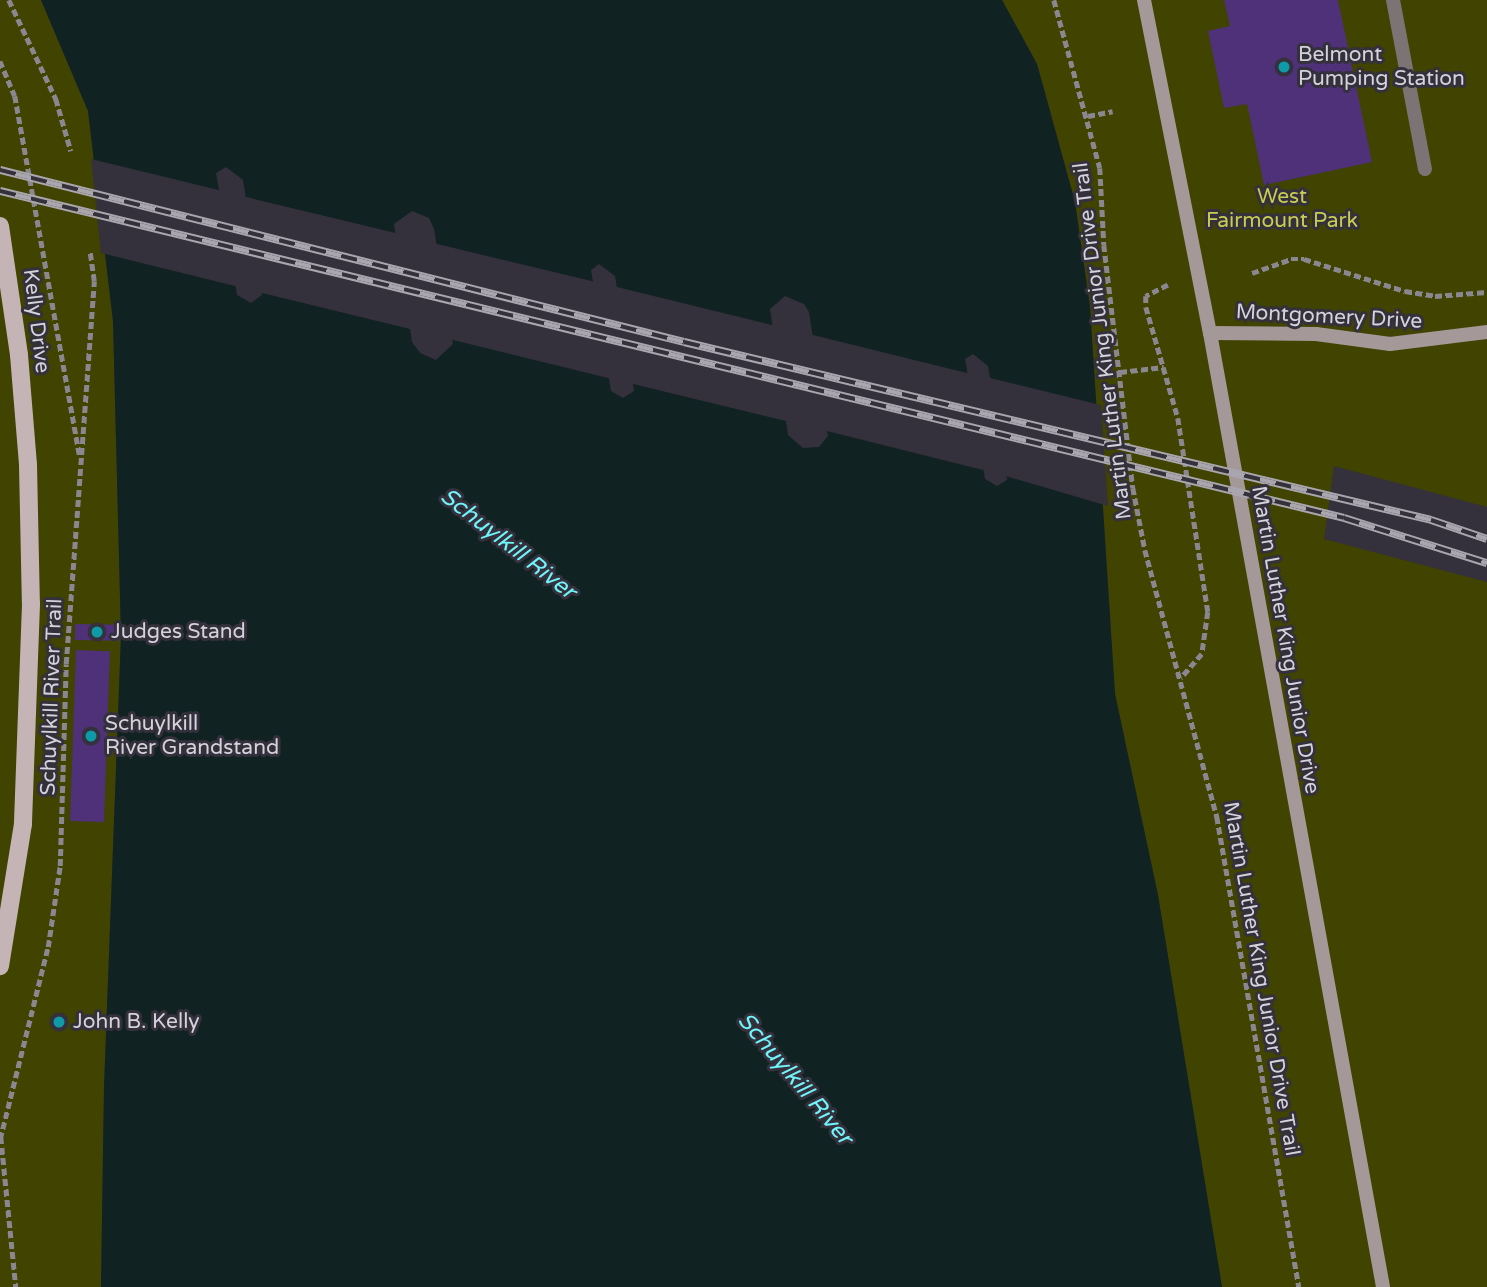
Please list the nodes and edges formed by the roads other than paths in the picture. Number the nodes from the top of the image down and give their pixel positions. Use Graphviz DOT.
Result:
graph roads {
  1 [pos="1144,0"];
  2 [pos="1393,0"];
  3 [pos="1425,169"];
  4 [pos="0,226"];
  5 [pos="1487,332"];
  6 [pos="1210,333"];
  7 [pos="0,966"];
  8 [pos="1383,1287"];
  1 -- 6 [label="main road, Martin Luther King Junior Drive"];
  2 -- 3 [label="lane"];
  4 -- 7 [label="main road, Kelly Drive"];
  5 -- 6 [label="main road, Montgomery Drive"];
  6 -- 8 [label="main road, Martin Luther King Junior Drive"];
}
